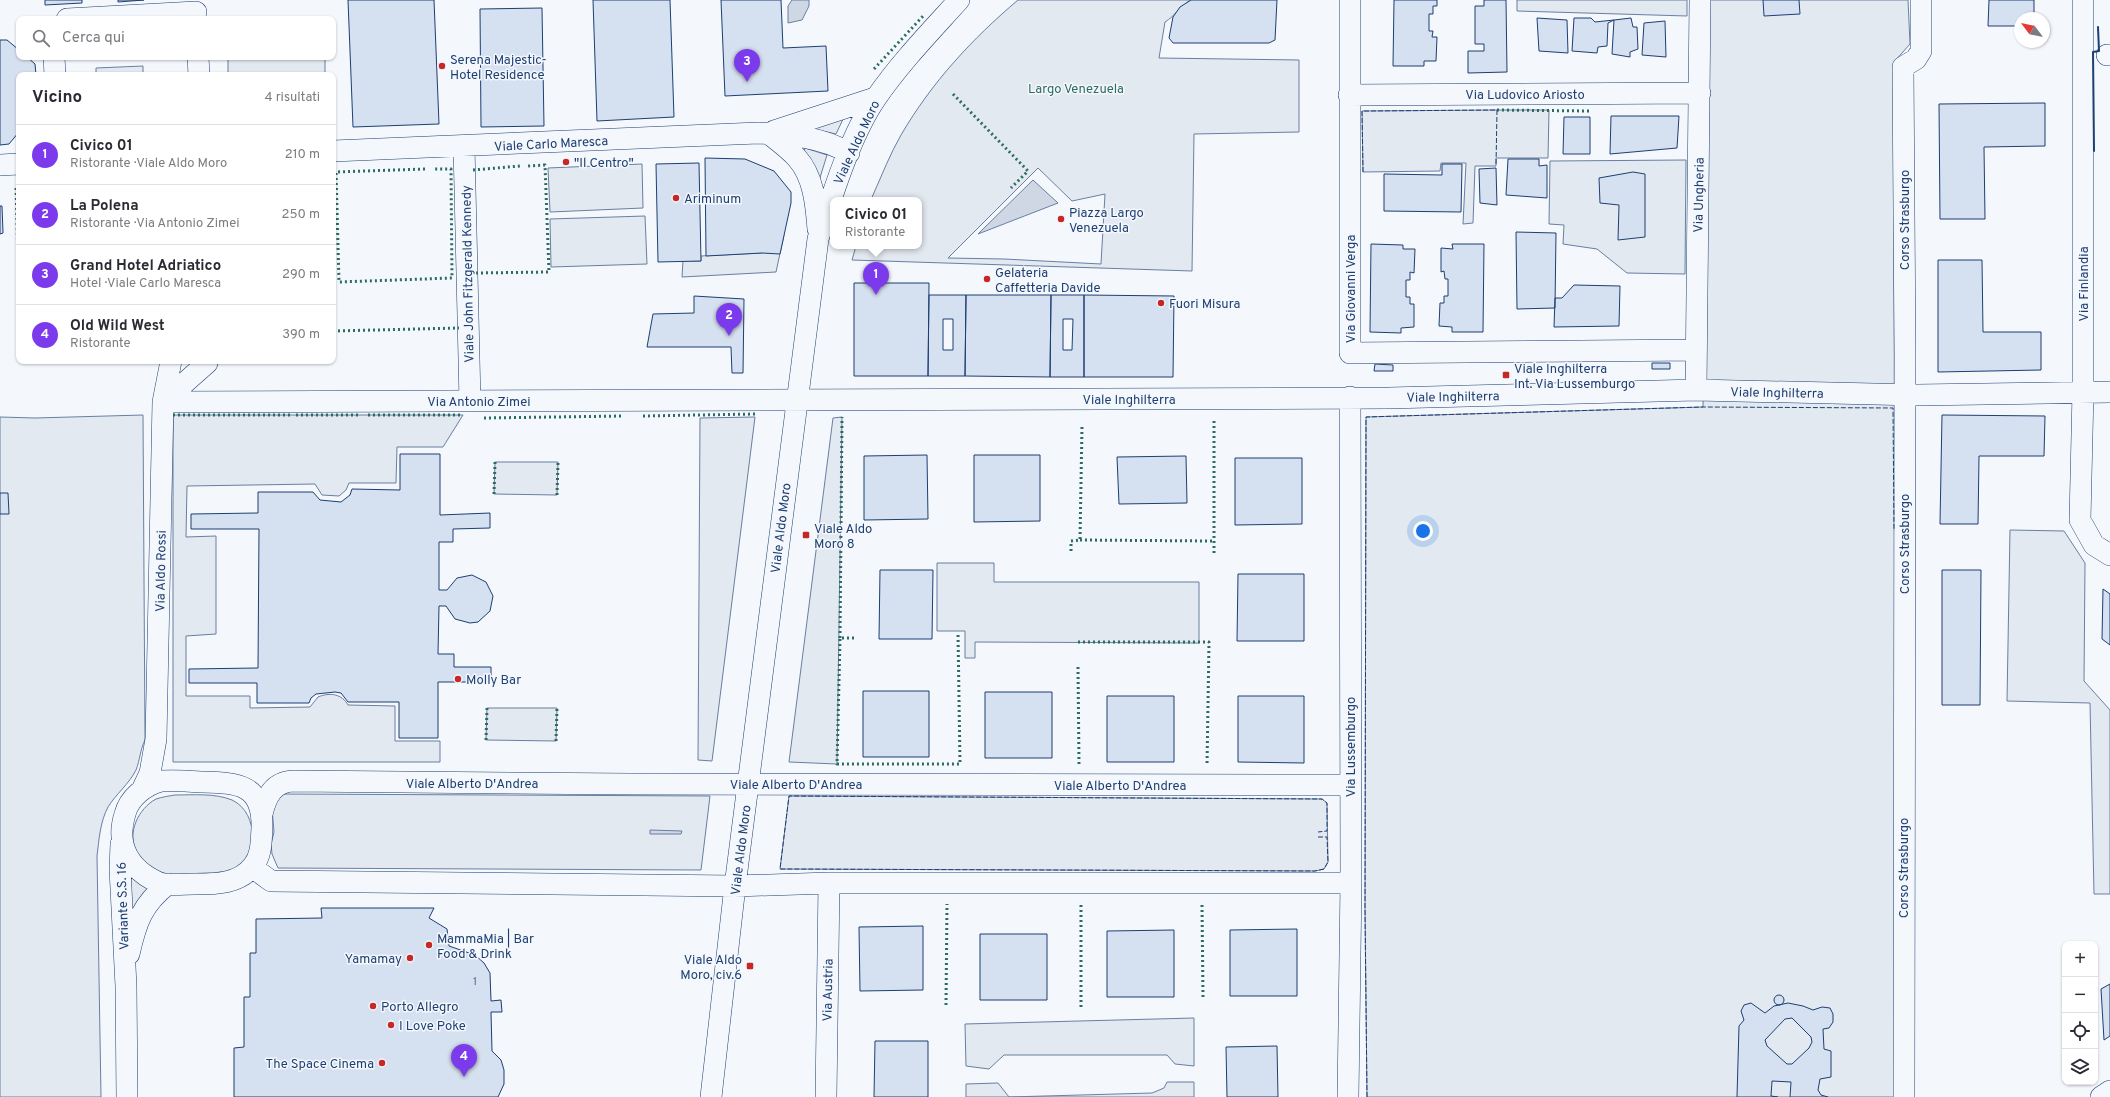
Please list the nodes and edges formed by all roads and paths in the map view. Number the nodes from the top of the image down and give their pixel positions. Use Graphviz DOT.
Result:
graph roads {
  1 [pos="959,0"];
  2 [pos="1350,0"];
  3 [pos="1700,0"];
  4 [pos="1921,0"];
  5 [pos="2082,0"];
  6 [pos="196,10"];
  7 [pos="110,16"];
  8 [pos="54,60"];
  9 [pos="198,60"];
  10 [pos="55,72"];
  11 [pos="199,72"];
  12 [pos="1700,93"];
  13 [pos="1349,95"];
  14 [pos="875,98"];
  15 [pos="768,133"];
  16 [pos="464,146"];
  17 [pos="336,151"];
  18 [pos="848,153"];
  19 [pos="0,164"];
  20 [pos="16,164"];
  21 [pos="833,197"];
  22 [pos="830,205"];
  23 [pos="818,240"];
  24 [pos="1696,350"];
  25 [pos="170,364"];
  26 [pos="181,364"];
  27 [pos="202,364"];
  28 [pos="206,364"];
  29 [pos="1696,390"];
  30 [pos="2083,392"];
  31 [pos="2110,392"];
  32 [pos="1904,394"];
  33 [pos="1350,397"];
  34 [pos="470,401"];
  35 [pos="796,401"];
  36 [pos="163,402"];
  37 [pos="2110,555"];
  38 [pos="156,739"];
  39 [pos="177,781"];
  40 [pos="748,784"];
  41 [pos="1350,785"];
  42 [pos="142,790"];
  43 [pos="262,814"];
  44 [pos="121,840"];
  45 [pos="252,867"];
  46 [pos="829,883"];
  47 [pos="1351,883"];
  48 [pos="168,884"];
  49 [pos="735,886"];
  50 [pos="125,972"];
  51 [pos="2110,1091"];
  52 [pos="127,1097"];
  53 [pos="711,1097"];
  54 [pos="826,1097"];
  55 [pos="1348,1097"];
  56 [pos="1904,1097"];
  57 [pos="2100,1097"];
  1 -- 14 [label="street, Viale Aldo Moro"];
  2 -- 13 [label="street, Via Giovanni Verga"];
  3 -- 12 [label="street, Via Ungheria"];
  4 -- 32 [label="street, Corso Strasburgo"];
  5 -- 30 [label="street, Via Finlandia"];
  6 -- 7 [label="street"];
  8 -- 10 [label="street"];
  9 -- 11 [label="street"];
  12 -- 13 [label="street, Via Ludovico Ariosto"];
  12 -- 24 [label="street, Via Ungheria"];
  13 -- 24 [label="street, Via Giovanni Verga"];
  14 -- 15 [label="street, Viale Carlo Maresca"];
  14 -- 18 [label="street, Viale Aldo Moro"];
  15 -- 16 [label="street, Viale Carlo Maresca"];
  15 -- 18 [label="street, Viale Carlo Maresca"];
  15 -- 23 [label="street"];
  16 -- 17 [label="street, Viale Carlo Maresca"];
  16 -- 34 [label="street, Viale John Fitzgerald Kennedy"];
  18 -- 21 [label="street, Viale Aldo Moro"];
  19 -- 20 [label="street"];
  22 -- 23 [label="street, Viale Aldo Moro"];
  23 -- 35 [label="street, Viale Aldo Moro"];
  24 -- 29 [label="street, Via Ungheria"];
  25 -- 36 [label="street, Via Aldo Rossi"];
  26 -- 27 [label="street"];
  28 -- 36 [label="street"];
  29 -- 32 [label="street, Viale Inghilterra"];
  29 -- 33 [label="street, Viale Inghilterra"];
  30 -- 31 [label="street, Viale Inghilterra"];
  30 -- 32 [label="street, Viale Inghilterra"];
  30 -- 37 [label="street, Via Finlandia"];
  32 -- 56 [label="street, Corso Strasburgo"];
  33 -- 35 [label="street, Viale Inghilterra"];
  33 -- 41 [label="street, Via Lussemburgo"];
  34 -- 35 [label="street, Via Antonio Zimei"];
  34 -- 36 [label="street, Via Antonio Zimei"];
  35 -- 40 [label="street, Viale Aldo Moro"];
  36 -- 38 [label="street, Via Aldo Rossi"];
  38 -- 39 [label="street, Via Aldo Rossi"];
  38 -- 42 [label="street, Via Aldo Rossi"];
  39 -- 42 [label="street"];
  39 -- 43 [label="street"];
  40 -- 41 [label="street, Viale Alberto D'Andrea"];
  40 -- 43 [label="street, Viale Alberto D'Andrea"];
  40 -- 49 [label="street, Viale Aldo Moro"];
  41 -- 47 [label="street, Via Lussemburgo"];
  42 -- 44 [label="street"];
  43 -- 45 [label="street"];
  44 -- 48 [label="street"];
  44 -- 50 [label="street, Variante S.S. 16"];
  45 -- 48 [label="street"];
  45 -- 49 [label="street"];
  46 -- 47 [label="street"];
  46 -- 49 [label="street"];
  46 -- 54 [label="street, Via Austria"];
  47 -- 55 [label="street, Via Lussemburgo"];
  48 -- 50 [label="street, Variante S.S. 16"];
  49 -- 53 [label="street, Viale Aldo Moro"];
  50 -- 52 [label="street, Variante S.S. 16"];
  51 -- 57 [label="street"];
}
